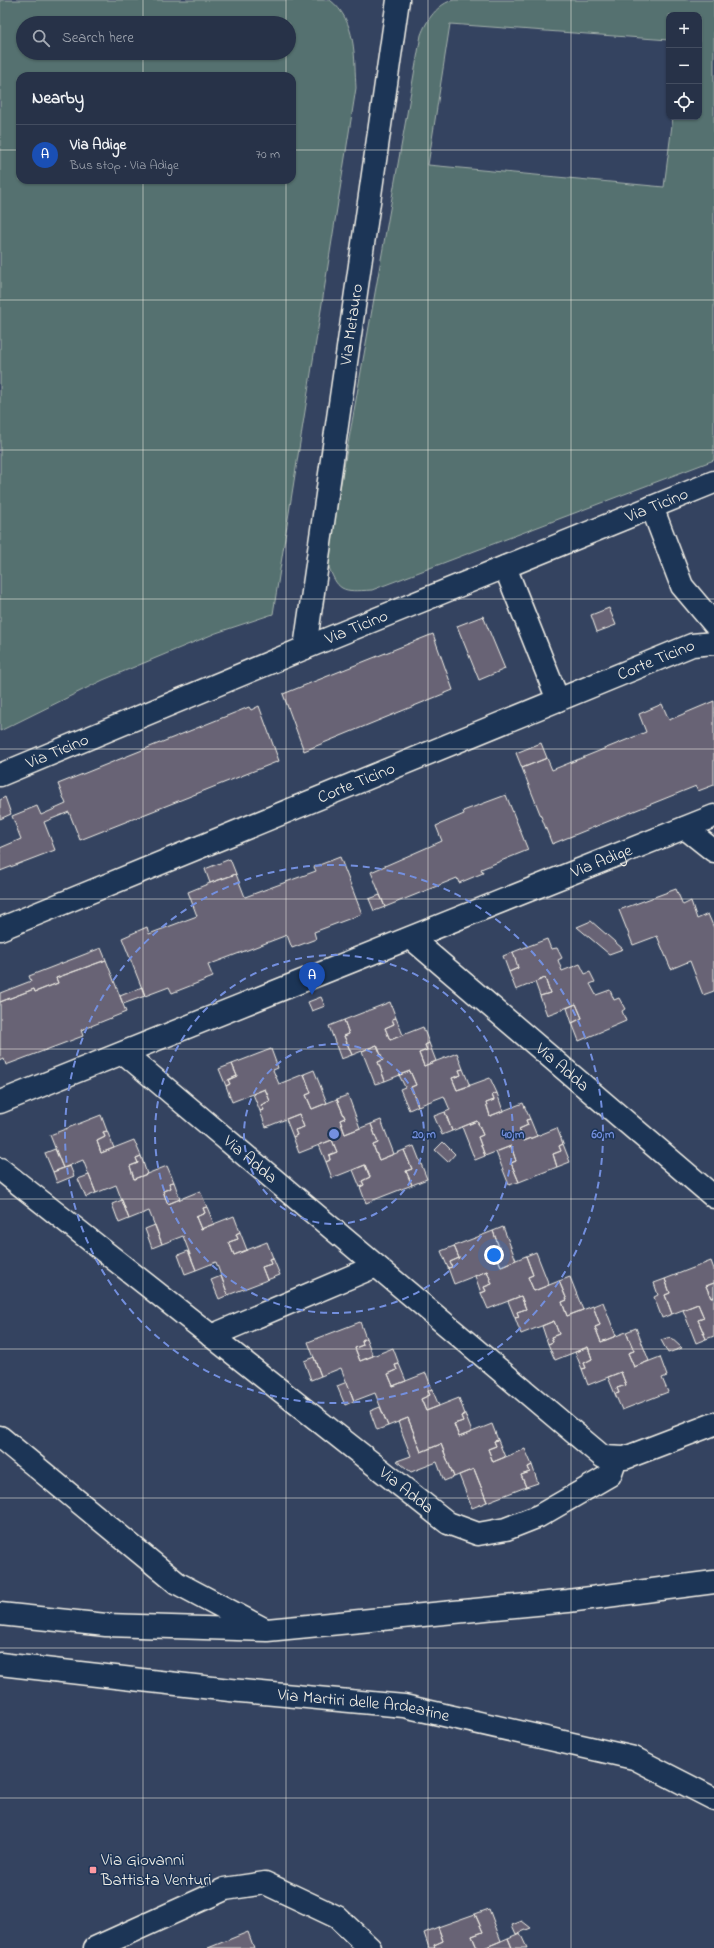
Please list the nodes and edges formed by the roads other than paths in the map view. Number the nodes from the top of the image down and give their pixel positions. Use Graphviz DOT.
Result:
graph roads {
  1 [pos="398,0"];
  2 [pos="714,482"];
  3 [pos="652,507"];
  4 [pos="504,567"];
  5 [pos="714,624"];
  6 [pos="714,643"];
  7 [pos="305,648"];
  8 [pos="558,700"];
  9 [pos="0,775"];
  10 [pos="714,816"];
  11 [pos="685,828"];
  12 [pos="714,851"];
  13 [pos="0,930"];
  14 [pos="411,938"];
  15 [pos="124,1053"];
  16 [pos="0,1102"];
  17 [pos="0,1169"];
  18 [pos="714,1197"];
  19 [pos="376,1266"];
  20 [pos="211,1336"];
  21 [pos="714,1424"];
  22 [pos="0,1437"];
  23 [pos="616,1458"];
  24 [pos="714,1582"];
  25 [pos="0,1614"];
  26 [pos="267,1630"];
  27 [pos="0,1664"];
  28 [pos="714,1799"];
  29 [pos="95,1948"];
  30 [pos="370,1948"];
  1 -- 7 [label="street, Via Metauro"];
  2 -- 3 [label="street, Via Ticino"];
  3 -- 4 [label="street, Via Ticino"];
  3 -- 5 [label="street"];
  4 -- 7 [label="street, Via Ticino"];
  4 -- 8 [label="street"];
  6 -- 8 [label="street, Corte Ticino"];
  7 -- 9 [label="street, Via Ticino"];
  8 -- 13 [label="street, Corte Ticino"];
  10 -- 11 [label="street, Via Adige"];
  11 -- 12 [label="street"];
  11 -- 14 [label="street, Via Adige"];
  14 -- 15 [label="street, Via Adige"];
  14 -- 18 [label="street, Via Adda"];
  15 -- 16 [label="street, Via Adige"];
  15 -- 19 [label="street, Via Adda"];
  17 -- 20 [label="street, Via Adda"];
  19 -- 20 [label="street"];
  19 -- 23 [label="street, Via Adda"];
  20 -- 23 [label="street, Via Adda"];
  21 -- 23 [label="street, Via Adda"];
  22 -- 26 [label="street"];
  24 -- 26 [label="street"];
  25 -- 26 [label="street"];
  27 -- 28 [label="street, Via Martiri delle Ardeatine"];
  29 -- 30 [label="street"];
}
